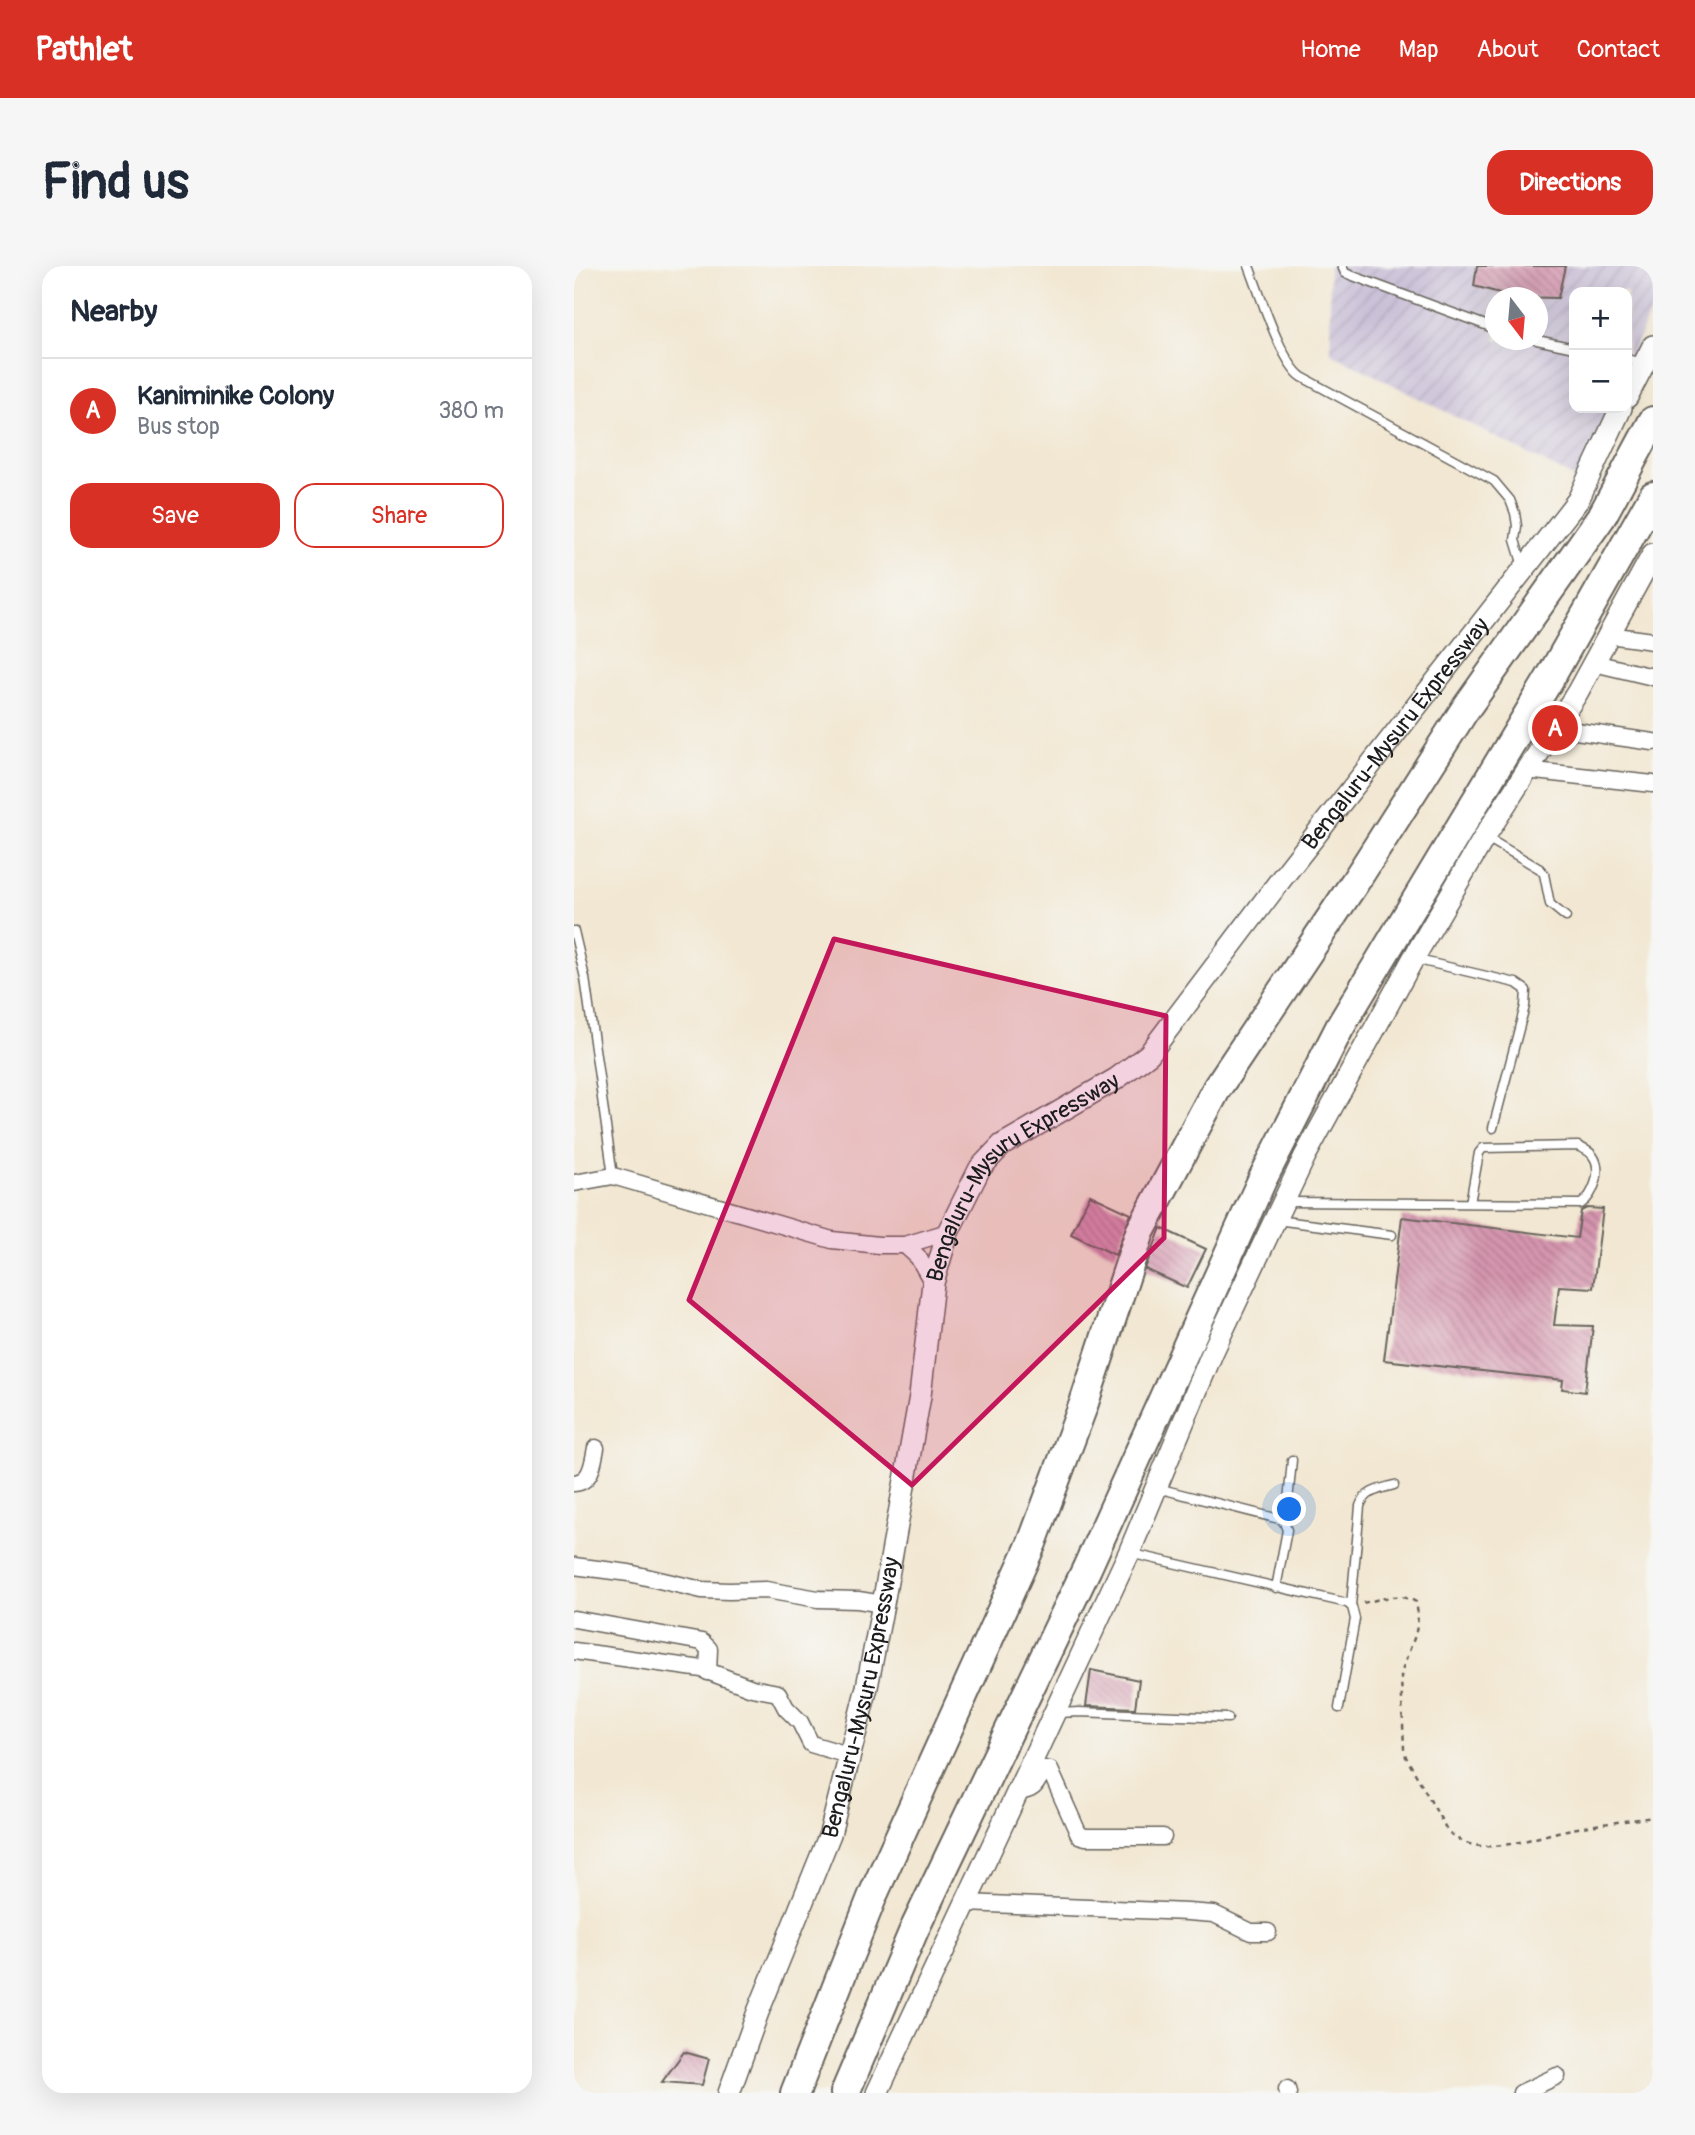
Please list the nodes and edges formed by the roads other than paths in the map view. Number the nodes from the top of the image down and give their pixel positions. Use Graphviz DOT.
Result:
graph roads {
  1 [pos="1249,266"];
  2 [pos="1342,266"];
  3 [pos="1485,325"];
  4 [pos="1548,343"];
  5 [pos="1569,347"];
  6 [pos="1641,356"];
  7 [pos="1632,382"];
  8 [pos="1620,413"];
  9 [pos="1653,421"];
  10 [pos="1653,496"];
  11 [pos="1653,554"];
  12 [pos="1524,568"];
  13 [pos="1609,635"];
  14 [pos="1653,641"];
  15 [pos="1594,663"];
  16 [pos="1653,677"];
  17 [pos="1555,728"];
  18 [pos="1653,742"];
  19 [pos="1526,770"];
  20 [pos="1653,784"];
  21 [pos="1485,836"];
  22 [pos="1566,917"];
  23 [pos="574,931"];
  24 [pos="1413,959"];
  25 [pos="1493,1128"];
  26 [pos="613,1176"];
  27 [pos="574,1183"];
  28 [pos="1470,1203"];
  29 [pos="1279,1211"];
  30 [pos="948,1232"];
  31 [pos="1392,1235"];
  32 [pos="905,1245"];
  33 [pos="933,1283"];
  34 [pos="596,1448"];
  35 [pos="1292,1460"];
  36 [pos="574,1483"];
  37 [pos="1394,1485"];
  38 [pos="1156,1488"];
  39 [pos="1286,1522"];
  40 [pos="1129,1553"];
  41 [pos="574,1566"];
  42 [pos="1276,1588"];
  43 [pos="883,1604"];
  44 [pos="1351,1606"];
  45 [pos="574,1619"];
  46 [pos="574,1651"];
  47 [pos="708,1672"];
  48 [pos="1339,1708"];
  49 [pos="1055,1713"];
  50 [pos="1228,1718"];
  51 [pos="851,1756"];
  52 [pos="1017,1792"];
  53 [pos="1163,1837"];
  54 [pos="965,1903"];
  55 [pos="1268,1932"];
  56 [pos="1557,2076"];
  57 [pos="729,2093"];
  58 [pos="795,2093"];
  59 [pos="845,2093"];
  60 [pos="877,2093"];
  61 [pos="1521,2093"];
  1 -- 12 [label="lane"];
  2 -- 3 [label="lane"];
  4 -- 5 [label="lane"];
  6 -- 7 [label="street"];
  8 -- 12 [label="street, Bengaluru-Mysuru Expressway"];
  9 -- 58 [label="highway, Bengaluru-Mysuru Expressway"];
  10 -- 59 [label="highway"];
  11 -- 13 [label="street"];
  12 -- 30 [label="street, Bengaluru-Mysuru Expressway"];
  13 -- 14 [label="street"];
  13 -- 15 [label="street"];
  15 -- 16 [label="street"];
  15 -- 17 [label="street"];
  17 -- 18 [label="street"];
  17 -- 19 [label="street"];
  19 -- 20 [label="street"];
  19 -- 21 [label="street"];
  21 -- 22 [label="lane"];
  21 -- 24 [label="street"];
  23 -- 26 [label="lane"];
  24 -- 25 [label="lane"];
  24 -- 29 [label="street"];
  26 -- 27 [label="street"];
  26 -- 32 [label="street"];
  28 -- 28 [label="lane"];
  28 -- 29 [label="lane"];
  29 -- 31 [label="lane"];
  29 -- 38 [label="street"];
  30 -- 32 [label="street"];
  30 -- 33 [label="street, Bengaluru-Mysuru Expressway"];
  32 -- 33 [label="street"];
  33 -- 43 [label="street, Bengaluru-Mysuru Expressway"];
  34 -- 36 [label="street"];
  35 -- 39 [label="lane"];
  37 -- 44 [label="lane"];
  38 -- 39 [label="lane"];
  38 -- 40 [label="street"];
  39 -- 42 [label="lane"];
  40 -- 42 [label="lane"];
  40 -- 49 [label="street"];
  41 -- 43 [label="street"];
  42 -- 44 [label="lane"];
  43 -- 51 [label="street, Bengaluru-Mysuru Expressway"];
  44 -- 48 [label="lane"];
  45 -- 47 [label="street"];
  46 -- 47 [label="street"];
  47 -- 51 [label="street"];
  49 -- 50 [label="lane"];
  49 -- 52 [label="street"];
  51 -- 57 [label="street, Bengaluru-Mysuru Expressway"];
  52 -- 53 [label="street"];
  52 -- 54 [label="street"];
  54 -- 55 [label="street"];
  54 -- 60 [label="street"];
  56 -- 61 [label="street"];
}
